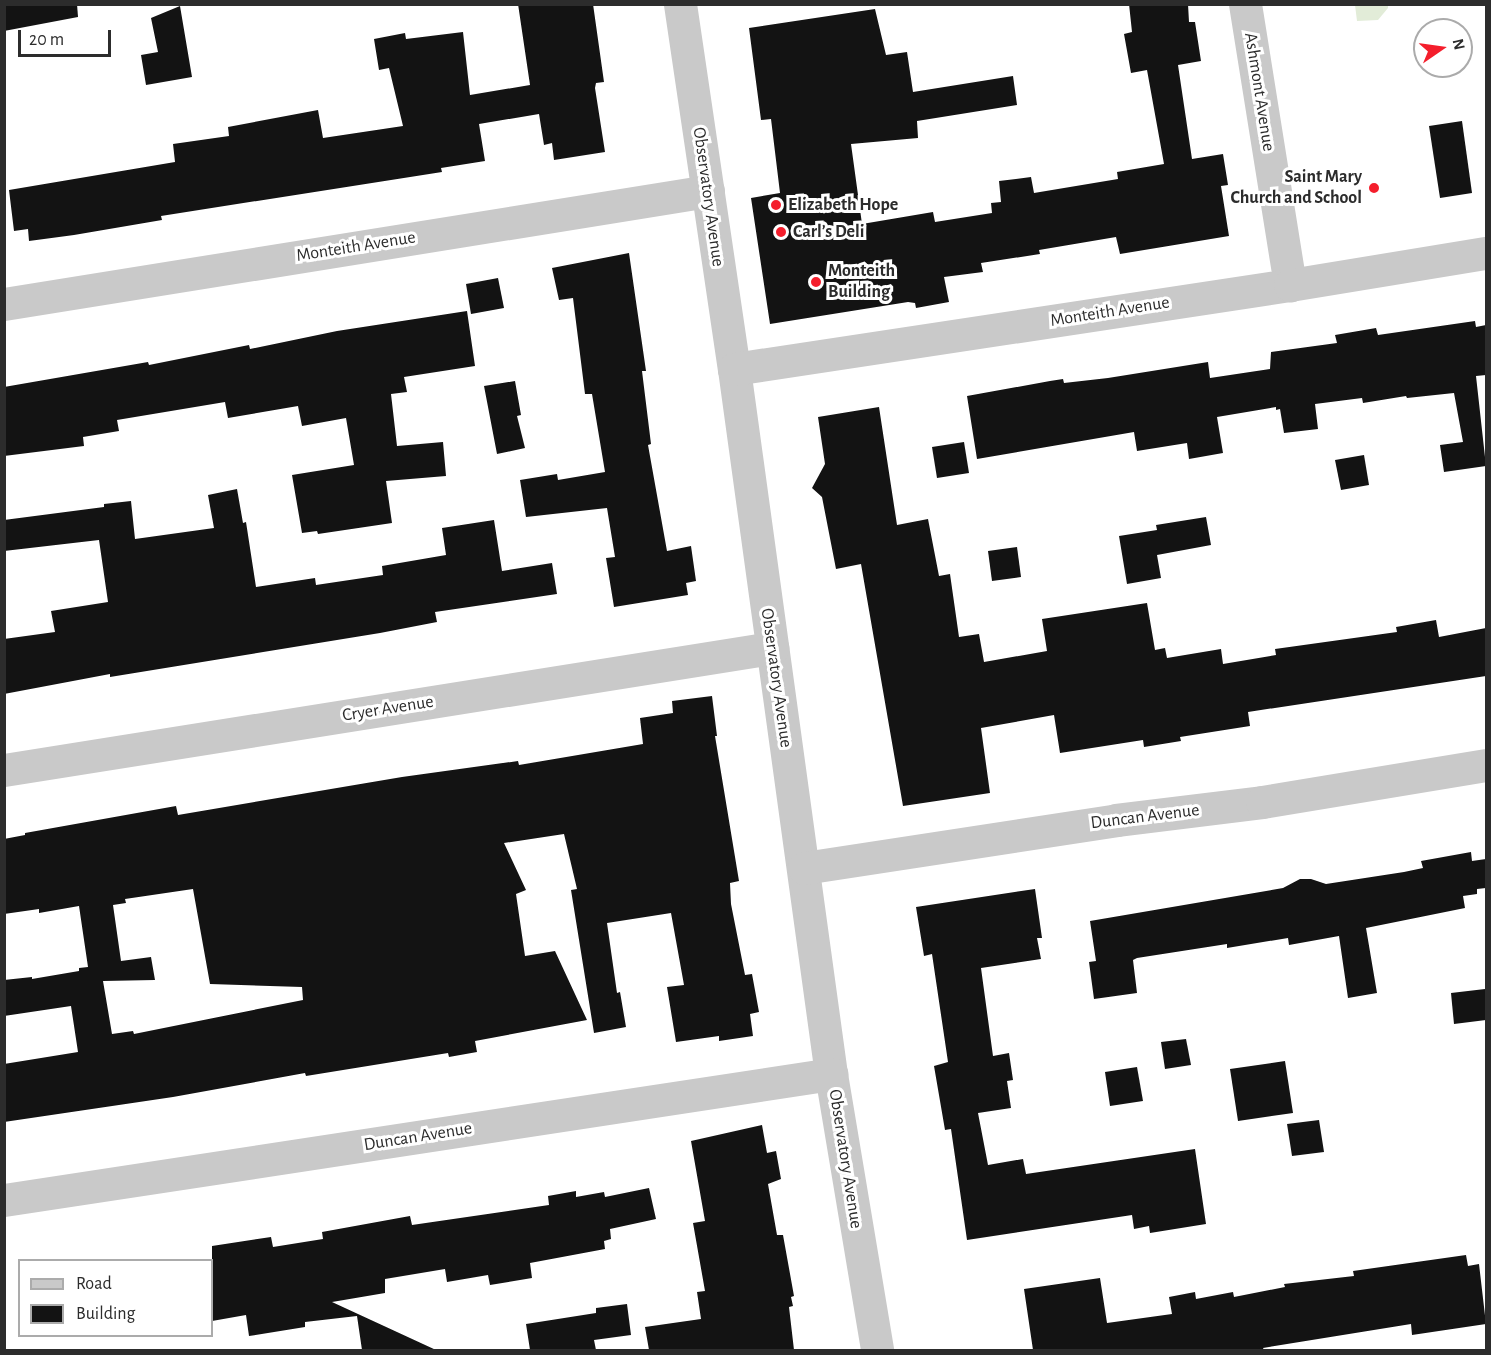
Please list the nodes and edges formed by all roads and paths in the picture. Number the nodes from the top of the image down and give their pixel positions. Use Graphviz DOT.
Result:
graph roads {
  1 [pos="680,4"];
  2 [pos="1245,4"];
  3 [pos="708,190"];
  4 [pos="1486,253"];
  5 [pos="1290,285"];
  6 [pos="4,304"];
  7 [pos="734,369"];
  8 [pos="772,648"];
  9 [pos="1486,765"];
  10 [pos="4,770"];
  11 [pos="804,868"];
  12 [pos="831,1074"];
  13 [pos="4,1200"];
  14 [pos="877,1350"];
  1 -- 3 [label="street, Observatory Avenue"];
  2 -- 5 [label="street, Ashmont Avenue"];
  3 -- 6 [label="street, Monteith Avenue"];
  3 -- 7 [label="street, Observatory Avenue"];
  4 -- 5 [label="street, Monteith Avenue"];
  5 -- 7 [label="street, Monteith Avenue"];
  7 -- 8 [label="street, Observatory Avenue"];
  8 -- 10 [label="street, Cryer Avenue"];
  8 -- 11 [label="street, Observatory Avenue"];
  9 -- 11 [label="street, Duncan Avenue"];
  11 -- 12 [label="street, Observatory Avenue"];
  12 -- 13 [label="street, Duncan Avenue"];
  12 -- 14 [label="street, Observatory Avenue"];
}
